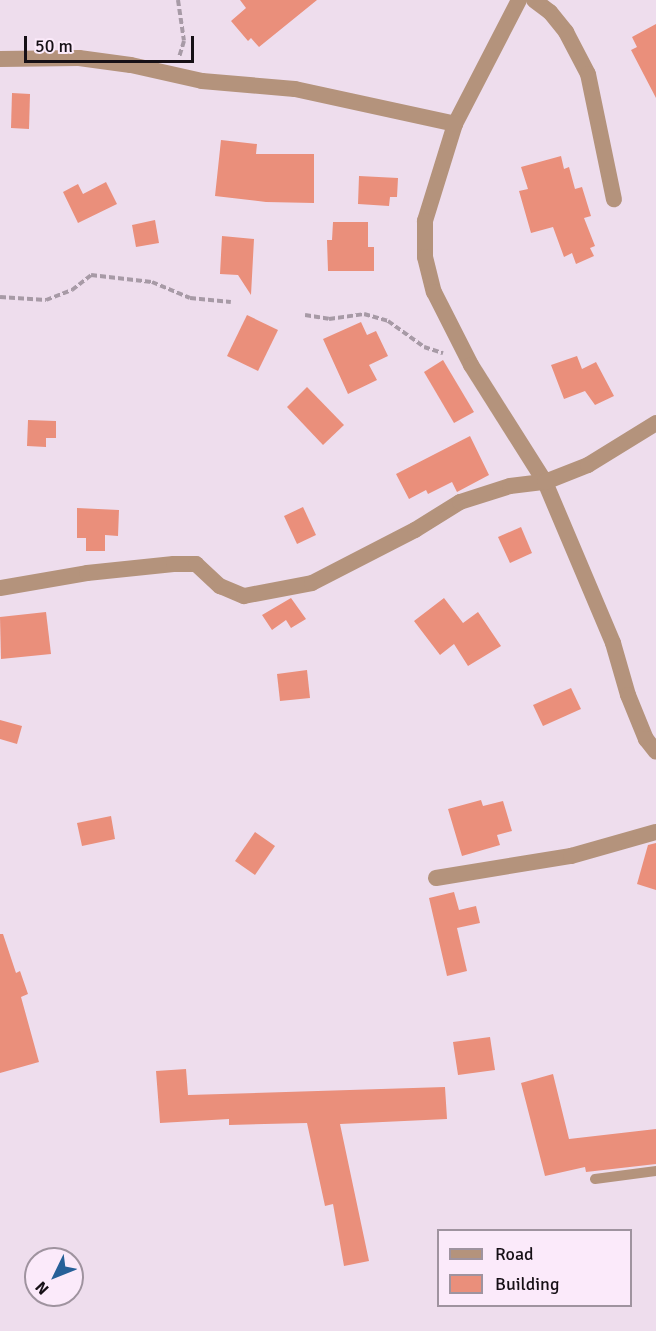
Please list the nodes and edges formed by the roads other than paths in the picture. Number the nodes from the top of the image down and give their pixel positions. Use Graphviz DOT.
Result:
graph roads {
  1 [pos="519,0"];
  2 [pos="534,0"];
  3 [pos="0,59"];
  4 [pos="455,124"];
  5 [pos="614,199"];
  6 [pos="656,423"];
  7 [pos="545,482"];
  8 [pos="0,588"];
  9 [pos="656,752"];
  10 [pos="656,832"];
  11 [pos="436,878"];
  12 [pos="656,1171"];
  13 [pos="595,1179"];
  1 -- 4 [label="street"];
  2 -- 5 [label="street"];
  3 -- 4 [label="street"];
  4 -- 7 [label="street"];
  6 -- 7 [label="street"];
  7 -- 8 [label="street"];
  7 -- 9 [label="street"];
  10 -- 11 [label="street"];
  12 -- 13 [label="lane"];
}
